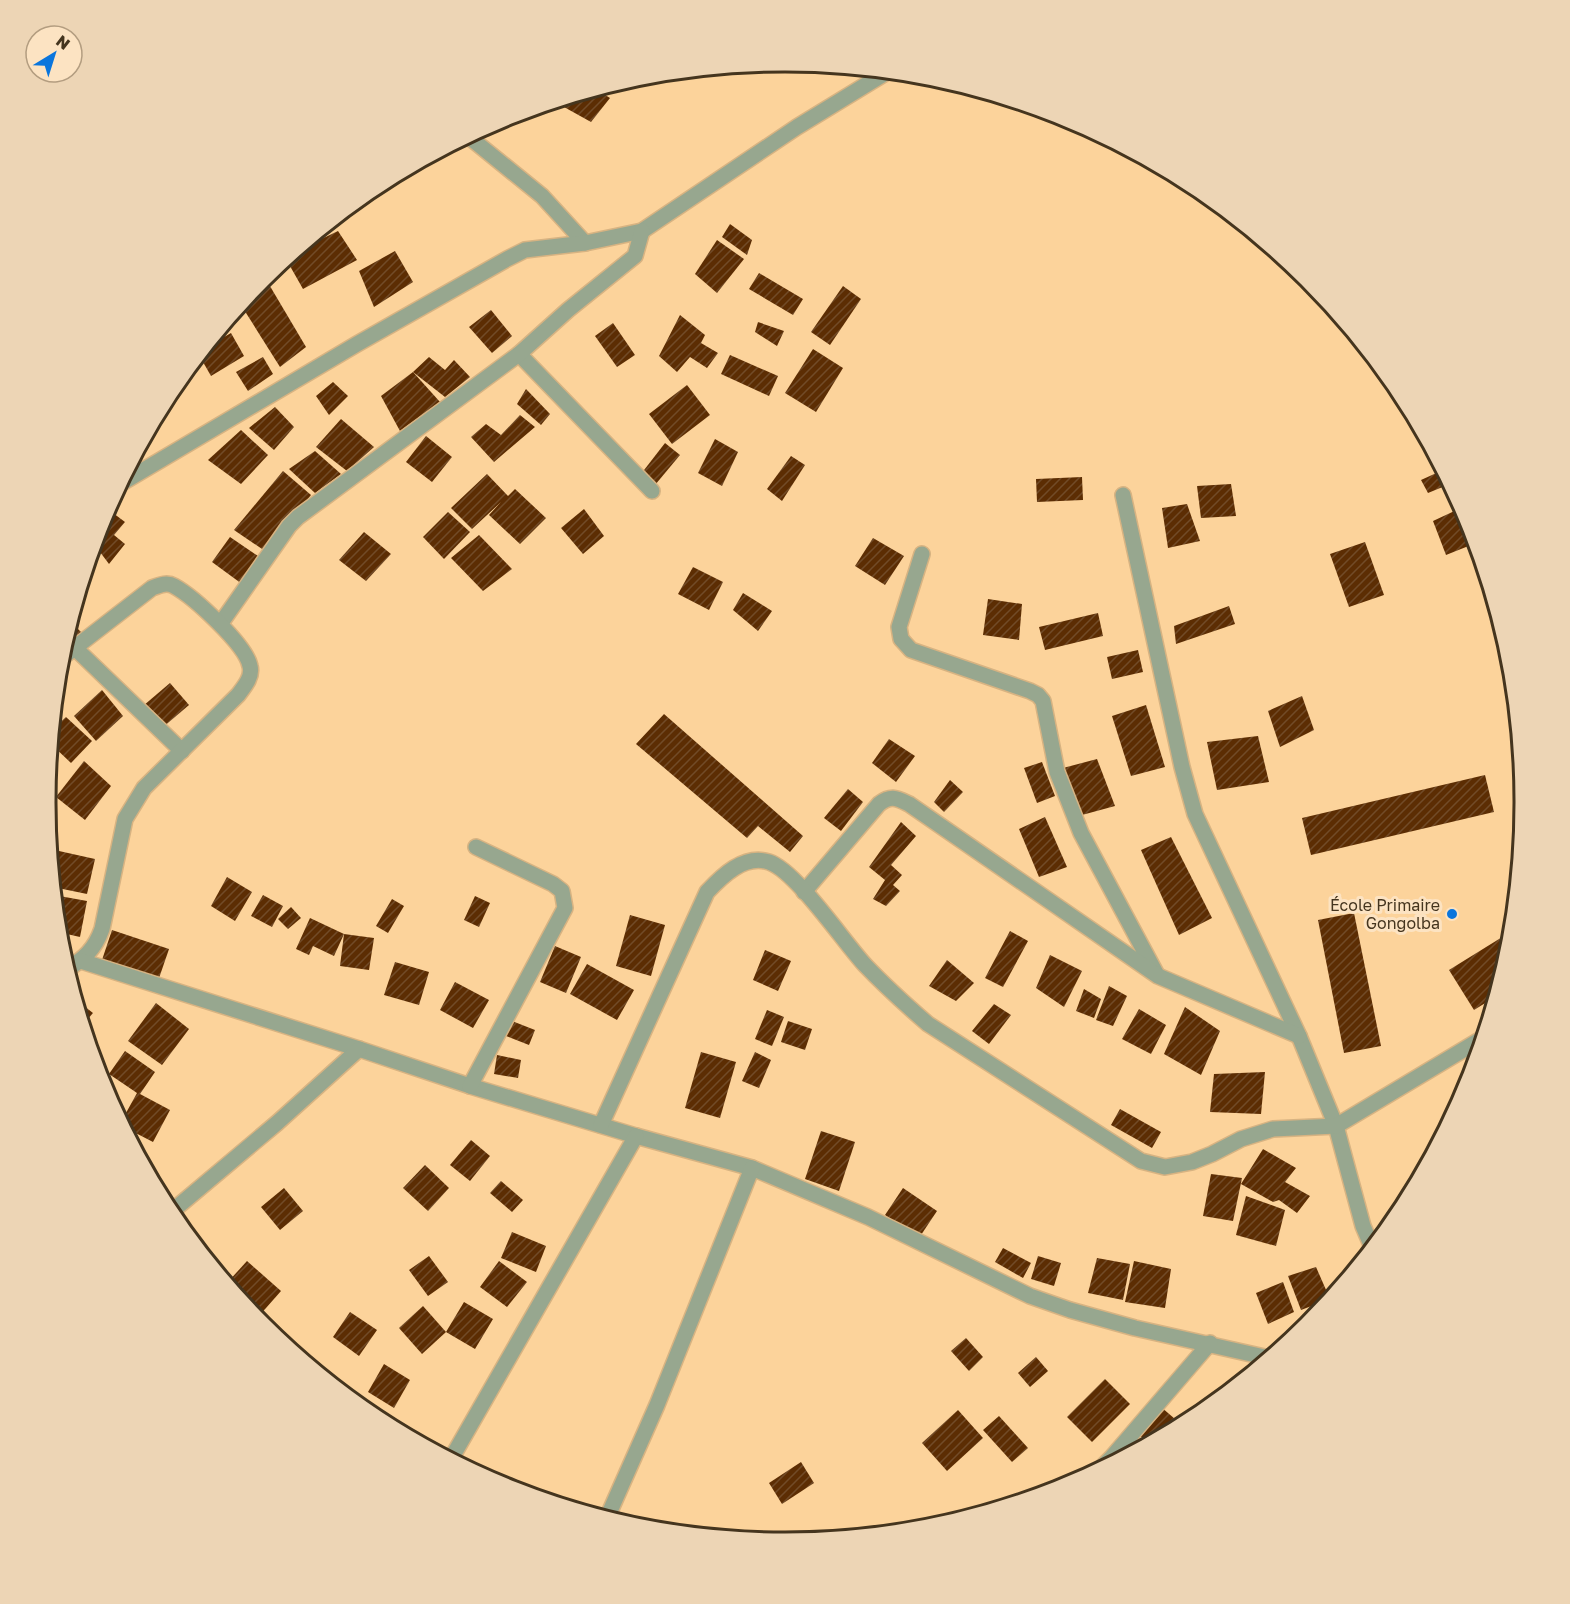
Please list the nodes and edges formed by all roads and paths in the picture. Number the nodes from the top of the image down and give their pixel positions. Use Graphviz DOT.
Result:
graph roads {
  1 [pos="876,79"];
  2 [pos="475,142"];
  3 [pos="642,231"];
  4 [pos="585,243"];
  5 [pos="519,354"];
  6 [pos="132,477"];
  7 [pos="652,491"];
  8 [pos="1123,495"];
  9 [pos="922,554"];
  10 [pos="221,623"];
  11 [pos="75,648"];
  12 [pos="72,650"];
  13 [pos="182,751"];
  14 [pos="476,848"];
  15 [pos="804,892"];
  16 [pos="81,961"];
  17 [pos="74,965"];
  18 [pos="1158,976"];
  19 [pos="1299,1036"];
  20 [pos="1473,1044"];
  21 [pos="359,1049"];
  22 [pos="470,1086"];
  23 [pos="602,1125"];
  24 [pos="1336,1126"];
  25 [pos="636,1136"];
  26 [pos="752,1168"];
  27 [pos="178,1207"];
  28 [pos="1369,1239"];
  29 [pos="1210,1344"];
  30 [pos="1259,1356"];
  31 [pos="1118,1451"];
  32 [pos="454,1452"];
  33 [pos="611,1510"];
  1 -- 3 [label="street"];
  2 -- 4 [label="street"];
  3 -- 4 [label="street"];
  3 -- 5 [label="street"];
  4 -- 6 [label="street"];
  5 -- 7 [label="street"];
  5 -- 10 [label="street"];
  8 -- 19 [label="street"];
  9 -- 18 [label="street"];
  10 -- 11 [label="street"];
  10 -- 13 [label="street"];
  11 -- 12 [label="street"];
  11 -- 13 [label="street"];
  13 -- 16 [label="street"];
  14 -- 22 [label="street"];
  15 -- 18 [label="street"];
  15 -- 23 [label="street"];
  15 -- 24 [label="street"];
  16 -- 17 [label="street"];
  16 -- 21 [label="street"];
  18 -- 19 [label="street"];
  19 -- 24 [label="street"];
  20 -- 24 [label="street"];
  21 -- 22 [label="street"];
  21 -- 27 [label="street"];
  22 -- 23 [label="street"];
  23 -- 25 [label="street"];
  24 -- 28 [label="street"];
  25 -- 26 [label="street"];
  25 -- 32 [label="street"];
  26 -- 29 [label="street"];
  26 -- 33 [label="street"];
  29 -- 30 [label="street"];
  29 -- 31 [label="street"];
}
